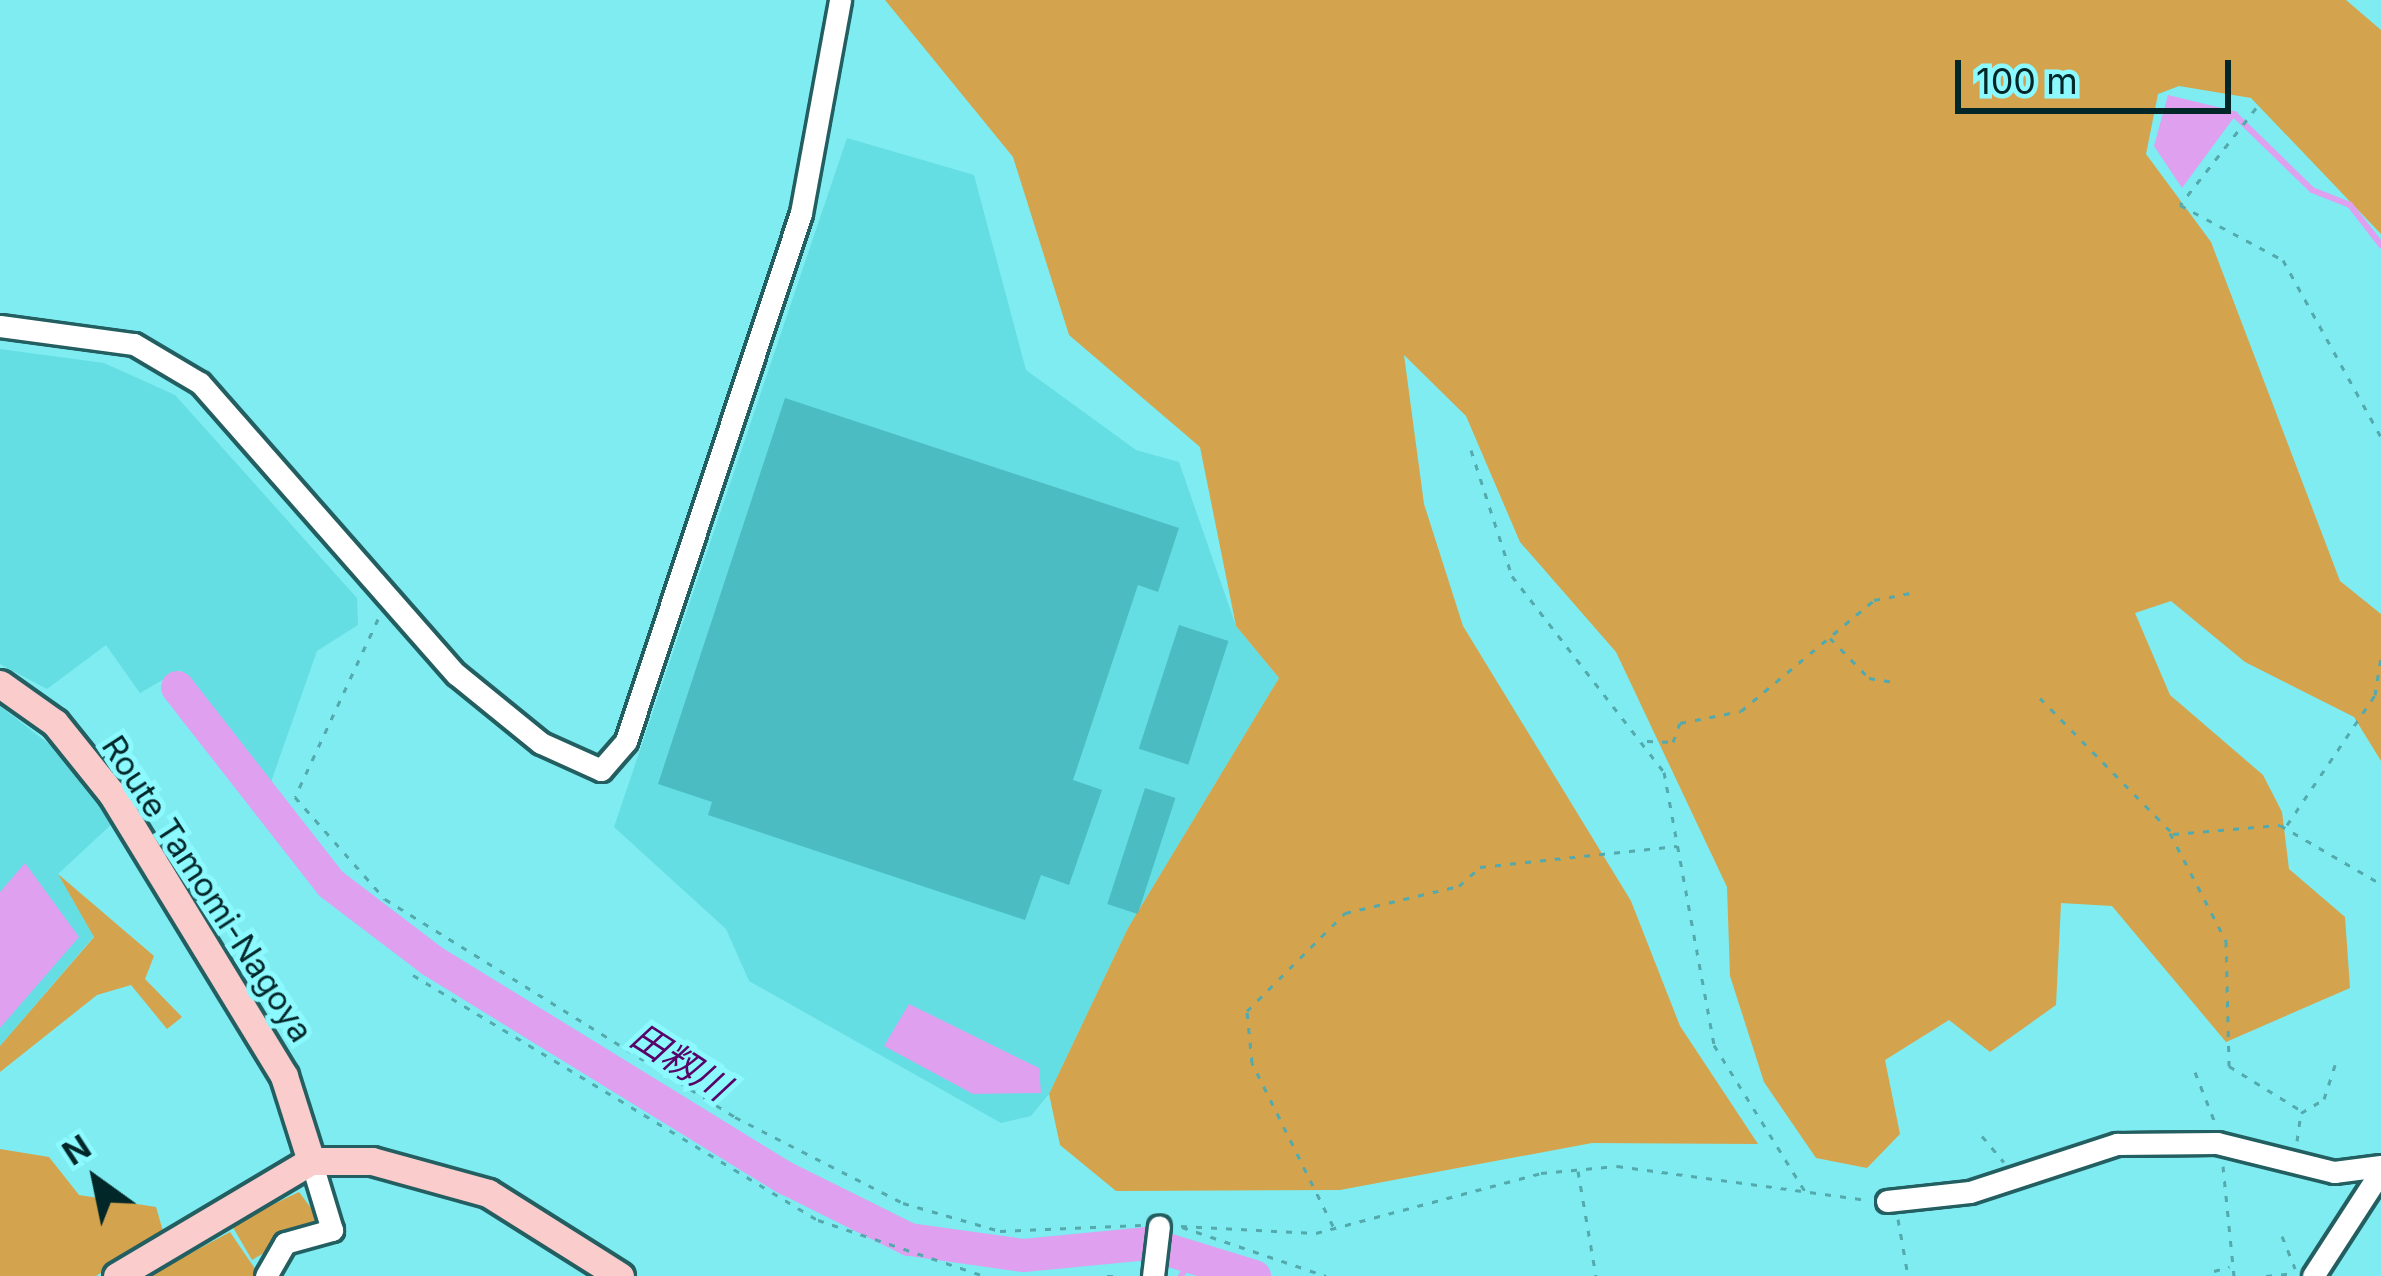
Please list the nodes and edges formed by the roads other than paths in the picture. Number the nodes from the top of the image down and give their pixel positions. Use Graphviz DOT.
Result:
graph roads {
  1 [pos="840,0"];
  2 [pos="0,326"];
  3 [pos="0,684"];
  4 [pos="311,1162"];
  5 [pos="2381,1168"];
  6 [pos="1886,1201"];
  7 [pos="1166,1230"];
  8 [pos="2307,1273"];
  9 [pos="117,1276"];
  10 [pos="266,1276"];
  11 [pos="620,1276"];
  12 [pos="1153,1276"];
  1 -- 2 [label="street"];
  3 -- 4 [label="main road, Route Tamomi-Nagoya"];
  4 -- 9 [label="main road"];
  4 -- 10 [label="street"];
  4 -- 11 [label="main road"];
  5 -- 6 [label="street"];
  5 -- 8 [label="street"];
  7 -- 12 [label="street"];
}
